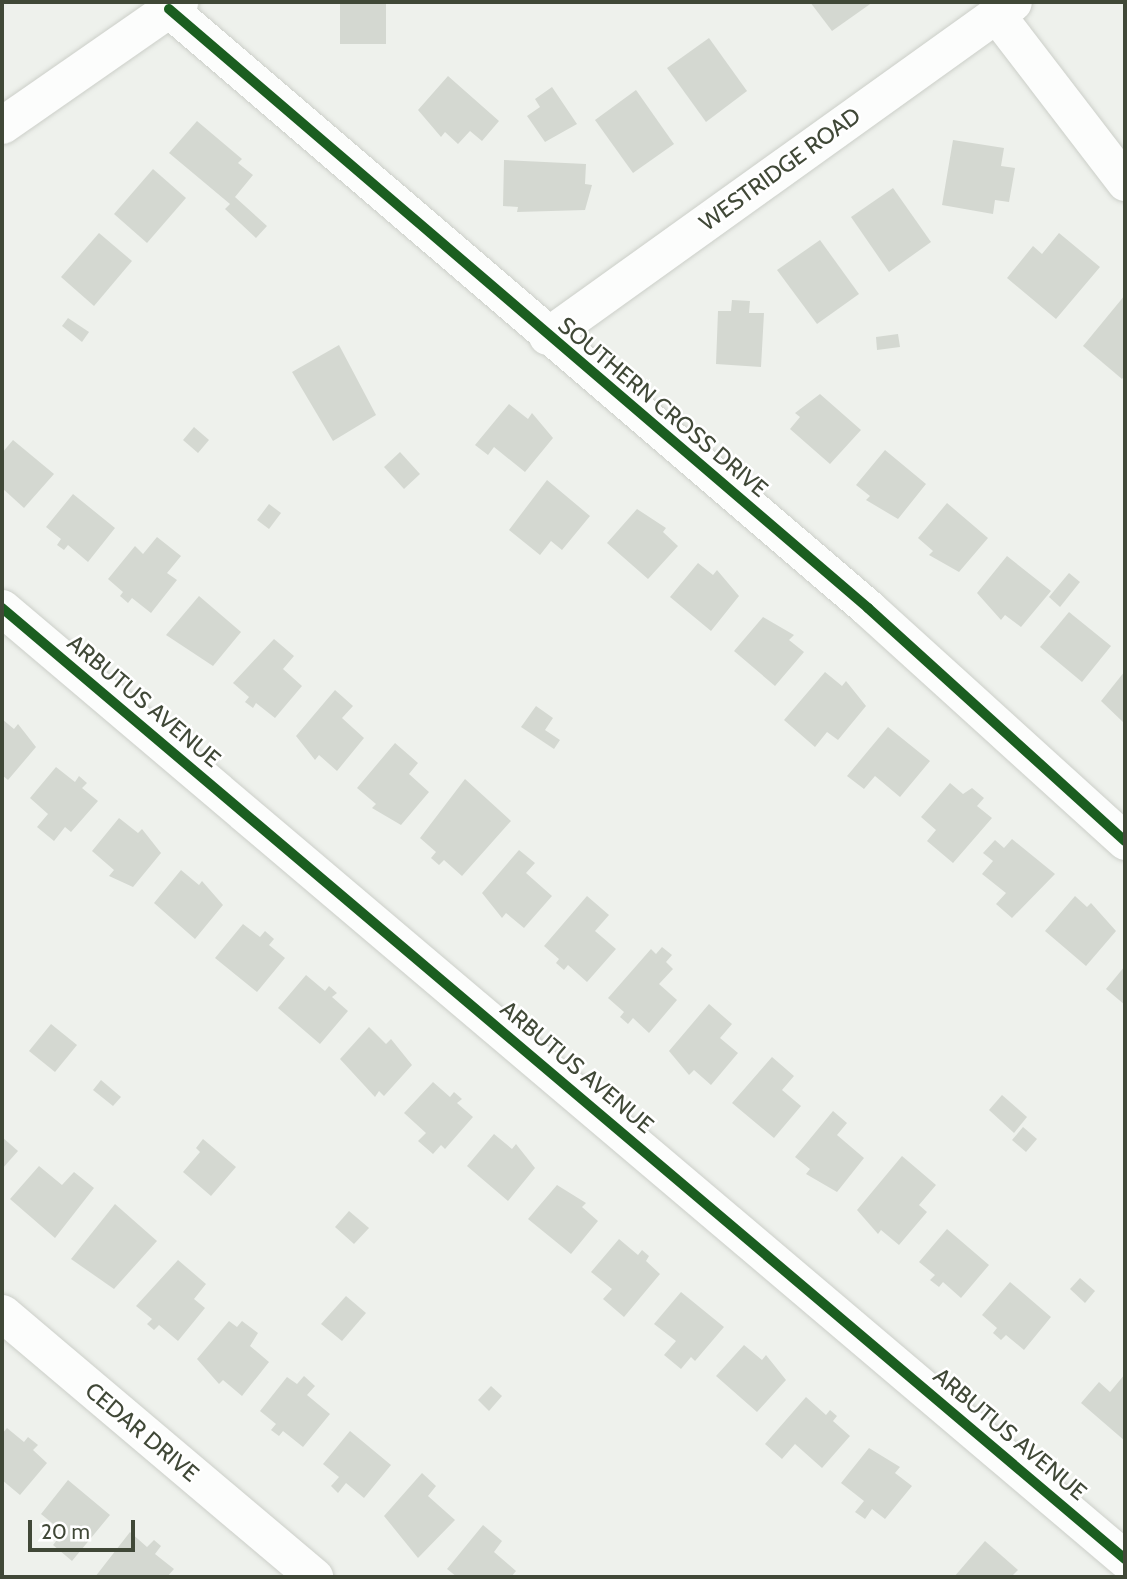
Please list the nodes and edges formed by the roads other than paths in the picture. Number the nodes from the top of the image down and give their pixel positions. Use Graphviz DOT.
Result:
graph roads {
  1 [pos="174,5"];
  2 [pos="1004,8"];
  3 [pos="2,125"];
  4 [pos="1125,182"];
  5 [pos="547,336"];
  6 [pos="2,608"];
  7 [pos="1125,841"];
  8 [pos="2,1313"];
  9 [pos="1125,1559"];
  10 [pos="1125,1570"];
  11 [pos="314,1577"];
  12 [pos="1118,1577"];
  1 -- 3 [label="street"];
  1 -- 5 [label="street, SOUTHERN CROSS DRIVE"];
  2 -- 4 [label="street"];
  2 -- 5 [label="street, WESTRIDGE ROAD"];
  5 -- 7 [label="street, SOUTHERN CROSS DRIVE"];
  6 -- 9 [label="street, ARBUTUS AVENUE"];
  8 -- 11 [label="street, CEDAR DRIVE"];
  10 -- 12 [label="street"];
}
